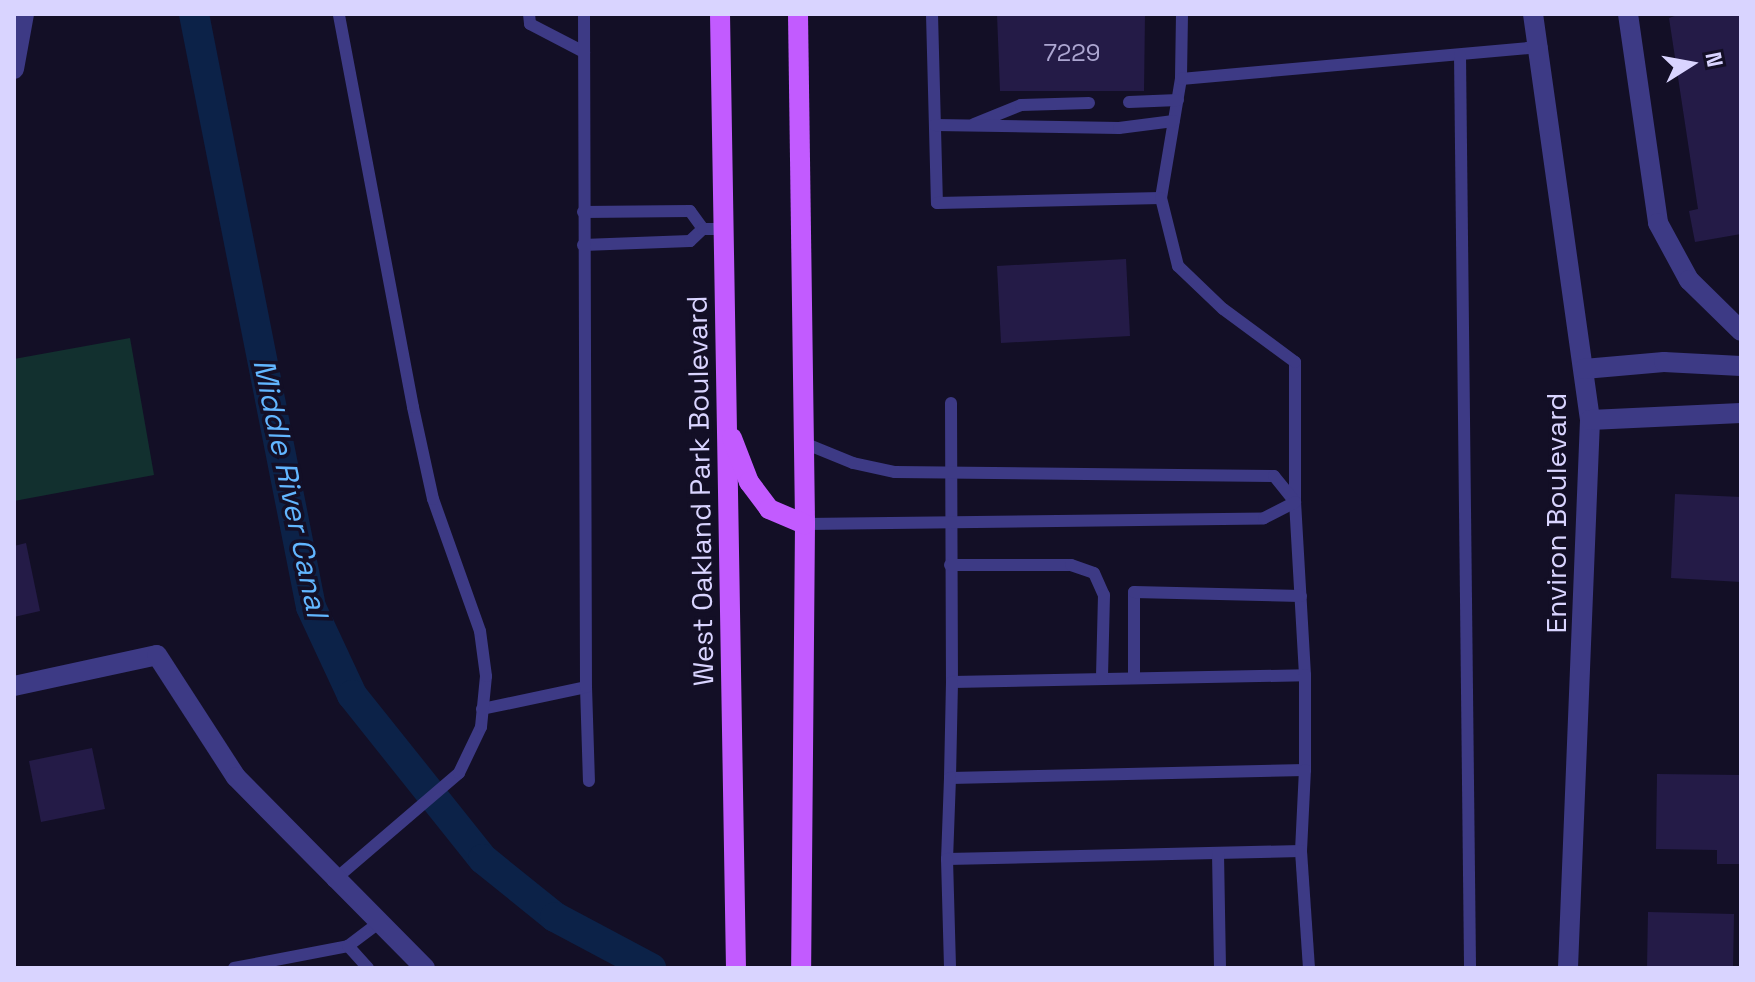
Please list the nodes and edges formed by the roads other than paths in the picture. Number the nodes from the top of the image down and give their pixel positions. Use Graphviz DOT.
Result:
graph roads {
  1 [pos="24,14"];
  2 [pos="339,14"];
  3 [pos="529,14"];
  4 [pos="584,14"];
  5 [pos="720,14"];
  6 [pos="798,14"];
  7 [pos="932,14"];
  8 [pos="1182,14"];
  9 [pos="1533,14"];
  10 [pos="1628,14"];
  11 [pos="1542,47"];
  12 [pos="584,52"];
  13 [pos="1460,55"];
  14 [pos="14,69"];
  15 [pos="1181,79"];
  16 [pos="1178,100"];
  17 [pos="1129,102"];
  18 [pos="1089,103"];
  19 [pos="1174,121"];
  20 [pos="935,125"];
  21 [pos="972,125"];
  22 [pos="1161,198"];
  23 [pos="583,212"];
  24 [pos="713,229"];
  25 [pos="583,245"];
  26 [pos="1741,331"];
  27 [pos="1741,366"];
  28 [pos="1584,369"];
  29 [pos="951,403"];
  30 [pos="1741,413"];
  31 [pos="1590,420"];
  32 [pos="726,423"];
  33 [pos="804,443"];
  34 [pos="949,473"];
  35 [pos="1295,502"];
  36 [pos="949,522"];
  37 [pos="805,524"];
  38 [pos="950,565"];
  39 [pos="1301,596"];
  40 [pos="1305,675"];
  41 [pos="1134,678"];
  42 [pos="1102,679"];
  43 [pos="952,682"];
  44 [pos="14,686"];
  45 [pos="586,687"];
  46 [pos="482,709"];
  47 [pos="1305,770"];
  48 [pos="950,778"];
  49 [pos="589,781"];
  50 [pos="1301,851"];
  51 [pos="1218,853"];
  52 [pos="947,859"];
  53 [pos="333,881"];
  54 [pos="378,923"];
  55 [pos="348,946"];
  56 [pos="234,968"];
  57 [pos="368,968"];
  58 [pos="425,968"];
  59 [pos="736,968"];
  60 [pos="801,968"];
  61 [pos="950,968"];
  62 [pos="1220,968"];
  63 [pos="1309,968"];
  64 [pos="1470,968"];
  65 [pos="1568,968"];
  1 -- 14 [label="street"];
  2 -- 46 [label="lane"];
  3 -- 12 [label="lane"];
  4 -- 12 [label="lane"];
  5 -- 24 [label="main road, West Oakland Park Boulevard"];
  6 -- 33 [label="main road"];
  7 -- 20 [label="lane"];
  8 -- 15 [label="lane"];
  9 -- 11 [label="street, Environ Boulevard"];
  10 -- 26 [label="street"];
  11 -- 13 [label="lane"];
  11 -- 28 [label="street, Environ Boulevard"];
  12 -- 23 [label="lane"];
  13 -- 15 [label="lane"];
  13 -- 64 [label="lane"];
  15 -- 16 [label="lane"];
  16 -- 17 [label="lane"];
  16 -- 19 [label="lane"];
  18 -- 21 [label="lane"];
  19 -- 21 [label="lane"];
  19 -- 22 [label="lane"];
  20 -- 21 [label="lane"];
  20 -- 22 [label="lane"];
  22 -- 35 [label="lane"];
  23 -- 24 [label="lane"];
  23 -- 25 [label="lane"];
  24 -- 25 [label="lane"];
  24 -- 32 [label="main road, West Oakland Park Boulevard"];
  25 -- 45 [label="lane"];
  27 -- 28 [label="street"];
  28 -- 31 [label="street, Environ Boulevard"];
  29 -- 34 [label="lane"];
  30 -- 31 [label="street"];
  31 -- 65 [label="street, Environ Boulevard"];
  32 -- 37 [label="main road"];
  32 -- 59 [label="main road, West Oakland Park Boulevard"];
  33 -- 34 [label="lane"];
  33 -- 37 [label="main road"];
  34 -- 35 [label="lane"];
  34 -- 36 [label="lane"];
  35 -- 36 [label="lane"];
  35 -- 39 [label="lane"];
  36 -- 37 [label="lane"];
  36 -- 38 [label="lane"];
  37 -- 60 [label="main road"];
  38 -- 42 [label="lane"];
  38 -- 43 [label="lane"];
  39 -- 40 [label="lane"];
  39 -- 41 [label="lane"];
  40 -- 41 [label="lane"];
  40 -- 47 [label="lane"];
  41 -- 42 [label="lane"];
  42 -- 43 [label="lane"];
  43 -- 48 [label="lane"];
  44 -- 53 [label="street"];
  45 -- 46 [label="lane"];
  45 -- 49 [label="lane"];
  46 -- 53 [label="lane"];
  47 -- 48 [label="lane"];
  47 -- 50 [label="lane"];
  48 -- 52 [label="lane"];
  50 -- 51 [label="lane"];
  50 -- 63 [label="lane"];
  51 -- 52 [label="lane"];
  51 -- 62 [label="lane"];
  52 -- 61 [label="lane"];
  53 -- 54 [label="street"];
  54 -- 55 [label="lane"];
  54 -- 58 [label="street"];
  55 -- 56 [label="lane"];
  55 -- 57 [label="lane"];
}
